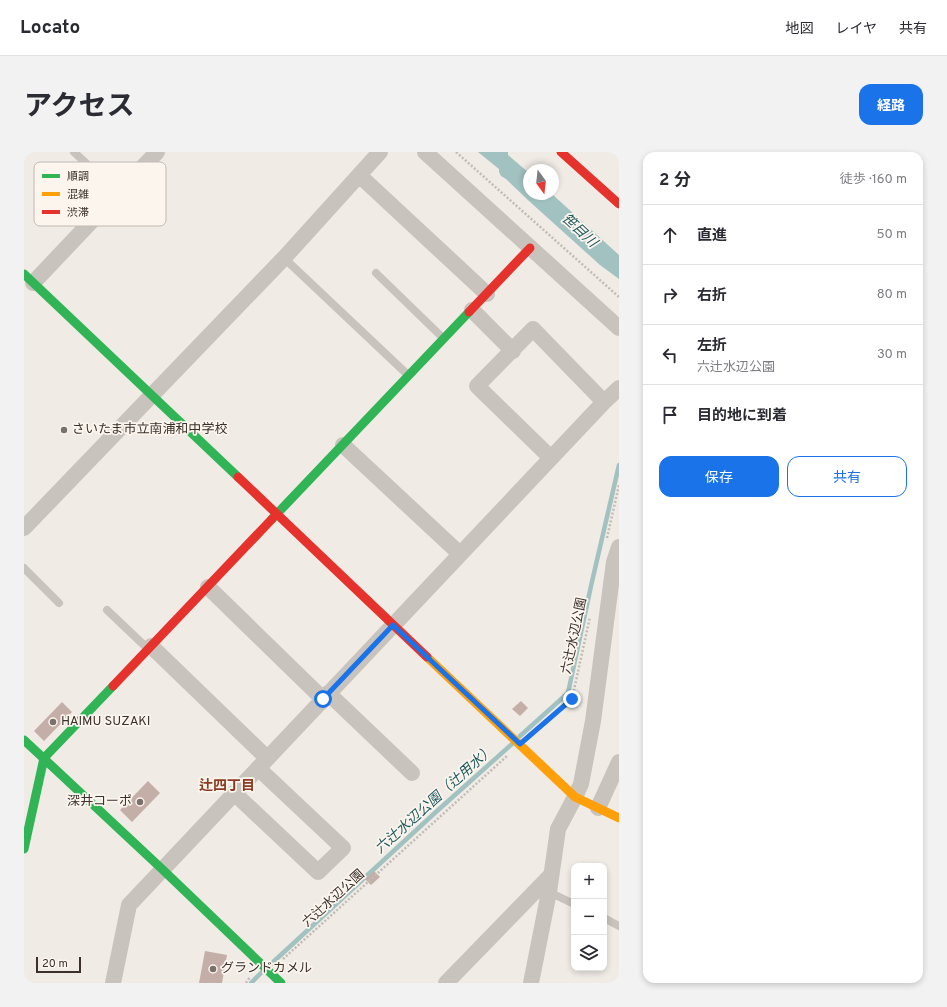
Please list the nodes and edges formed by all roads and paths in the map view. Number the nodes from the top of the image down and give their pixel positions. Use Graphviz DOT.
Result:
graph roads {
  1 [pos="74,152"];
  2 [pos="157,152"];
  3 [pos="380,152"];
  4 [pos="425,152"];
  5 [pos="456,152"];
  6 [pos="561,152"];
  7 [pos="85,162"];
  8 [pos="147,162"];
  9 [pos="359,175"];
  10 [pos="619,204"];
  11 [pos="83,226"];
  12 [pos="530,248"];
  13 [pos="284,258"];
  14 [pos="376,273"];
  15 [pos="29,278"];
  16 [pos="487,294"];
  17 [pos="619,297"];
  18 [pos="472,310"];
  19 [pos="619,328"];
  20 [pos="444,339"];
  21 [pos="513,350"];
  22 [pos="409,376"];
  23 [pos="619,388"];
  24 [pos="152,395"];
  25 [pos="604,402"];
  26 [pos="343,445"];
  27 [pos="551,458"];
  28 [pos="619,485"];
  29 [pos="277,514"];
  30 [pos="24,528"];
  31 [pos="613,543"];
  32 [pos="460,554"];
  33 [pos="24,568"];
  34 [pos="208,586"];
  35 [pos="59,603"];
  36 [pos="107,610"];
  37 [pos="590,614"];
  38 [pos="393,625"];
  39 [pos="150,648"];
  40 [pos="326,696"];
  41 [pos="24,740"];
  42 [pos="520,744"];
  43 [pos="44,758"];
  44 [pos="619,762"];
  45 [pos="263,763"];
  46 [pos="412,773"];
  47 [pos="234,793"];
  48 [pos="575,797"];
  49 [pos="598,808"];
  50 [pos="619,818"];
  51 [pos="24,849"];
  52 [pos="162,869"];
  53 [pos="551,875"];
  54 [pos="549,892"];
  55 [pos="571,903"];
  56 [pos="607,920"];
  57 [pos="619,926"];
  58 [pos="269,972"];
  59 [pos="113,983"];
  60 [pos="280,983"];
  61 [pos="446,983"];
  62 [pos="531,983"];
  1 -- 7 [label="lane"];
  2 -- 8 [label="street"];
  3 -- 9 [label="street"];
  4 -- 12 [label="street"];
  5 -- 17 [label="path"];
  6 -- 10 [label="street"];
  9 -- 13 [label="street"];
  9 -- 16 [label="street"];
  11 -- 15 [label="street"];
  12 -- 16 [label="street"];
  12 -- 19 [label="street"];
  13 -- 22 [label="lane"];
  13 -- 24 [label="street"];
  14 -- 20 [label="lane"];
  15 -- 24 [label="street"];
  16 -- 18 [label="street"];
  18 -- 20 [label="street"];
  18 -- 21 [label="street"];
  20 -- 22 [label="street"];
  21 -- 25 [label="street"];
  21 -- 27 [label="street"];
  22 -- 26 [label="street"];
  23 -- 25 [label="street"];
  24 -- 29 [label="street"];
  24 -- 30 [label="street"];
  25 -- 27 [label="street"];
  26 -- 29 [label="street"];
  26 -- 32 [label="street"];
  27 -- 32 [label="street"];
  28 -- 31 [label="path"];
  29 -- 34 [label="street"];
  29 -- 38 [label="street"];
  31 -- 48 [label="street"];
  32 -- 38 [label="street"];
  33 -- 35 [label="lane"];
  34 -- 39 [label="street"];
  34 -- 40 [label="street"];
  36 -- 39 [label="lane"];
  37 -- 42 [label="path, 六辻水辺公園"];
  38 -- 40 [label="street"];
  38 -- 42 [label="street"];
  39 -- 43 [label="street"];
  39 -- 45 [label="street"];
  40 -- 45 [label="street"];
  40 -- 46 [label="street"];
  41 -- 43 [label="street"];
  42 -- 48 [label="street"];
  42 -- 58 [label="path, 六辻水辺公園"];
  43 -- 51 [label="street"];
  43 -- 52 [label="street"];
  44 -- 49 [label="street"];
  45 -- 47 [label="street"];
  45 -- 47 [label="street"];
  47 -- 52 [label="street"];
  48 -- 49 [label="street"];
  48 -- 53 [label="street"];
  49 -- 50 [label="street"];
  52 -- 58 [label="street"];
  52 -- 59 [label="street"];
  53 -- 54 [label="street"];
  53 -- 61 [label="street"];
  54 -- 55 [label="lane"];
  54 -- 62 [label="street"];
  56 -- 57 [label="lane"];
  58 -- 60 [label="street"];
}
